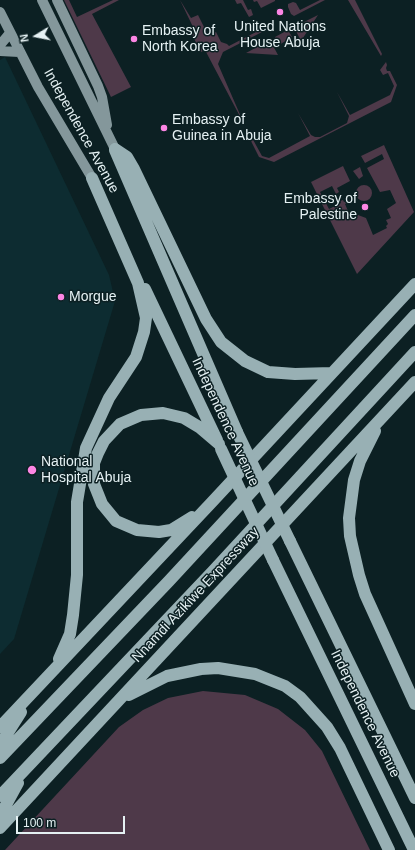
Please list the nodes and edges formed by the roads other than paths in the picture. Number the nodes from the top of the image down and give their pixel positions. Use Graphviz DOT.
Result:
graph roads {
  1 [pos="42,0"];
  2 [pos="56,0"];
  3 [pos="0,12"];
  4 [pos="10,33"];
  5 [pos="0,45"];
  6 [pos="0,51"];
  7 [pos="19,52"];
  8 [pos="108,132"];
  9 [pos="115,149"];
  10 [pos="92,178"];
  11 [pos="415,284"];
  12 [pos="415,315"];
  13 [pos="415,352"];
  14 [pos="332,373"];
  15 [pos="415,382"];
  16 [pos="389,410"];
  17 [pos="220,447"];
  18 [pos="212,502"];
  19 [pos="55,668"];
  20 [pos="41,683"];
  21 [pos="415,704"];
  22 [pos="98,722"];
  23 [pos="0,727"];
  24 [pos="0,745"];
  25 [pos="0,758"];
  26 [pos="25,770"];
  27 [pos="0,796"];
  28 [pos="415,798"];
  29 [pos="0,816"];
  30 [pos="0,828"];
  31 [pos="389,850"];
  32 [pos="414,850"];
  1 -- 8 [label="main road, Independence Avenue"];
  2 -- 8 [label="main road"];
  3 -- 4 [label="main road, Independence Avenue"];
  4 -- 5 [label="main road"];
  4 -- 7 [label="main road, Independence Avenue"];
  6 -- 7 [label="main road"];
  7 -- 10 [label="main road, Independence Avenue"];
  8 -- 9 [label="main road, Independence Avenue"];
  9 -- 14 [label="highway"];
  9 -- 28 [label="highway, Independence Avenue, bridge"];
  10 -- 17 [label="highway, Independence Avenue"];
  10 -- 19 [label="highway"];
  11 -- 14 [label="highway"];
  12 -- 25 [label="highway, Nnamdi Azikiwe Expressway"];
  13 -- 26 [label="highway, Nnamdi Azikiwe Expressway"];
  14 -- 18 [label="highway"];
  15 -- 16 [label="highway, Nnamdi Azikiwe Expressway"];
  16 -- 21 [label="highway"];
  16 -- 22 [label="highway, Nnamdi Azikiwe Expressway"];
  17 -- 18 [label="highway"];
  17 -- 32 [label="highway, Independence Avenue, bridge"];
  18 -- 19 [label="highway"];
  19 -- 20 [label="highway"];
  20 -- 23 [label="highway"];
  20 -- 24 [label="highway"];
  22 -- 30 [label="highway, Nnamdi Azikiwe Expressway"];
  22 -- 31 [label="highway"];
  26 -- 27 [label="highway, Nnamdi Azikiwe Expressway"];
  26 -- 29 [label="highway"];
}
